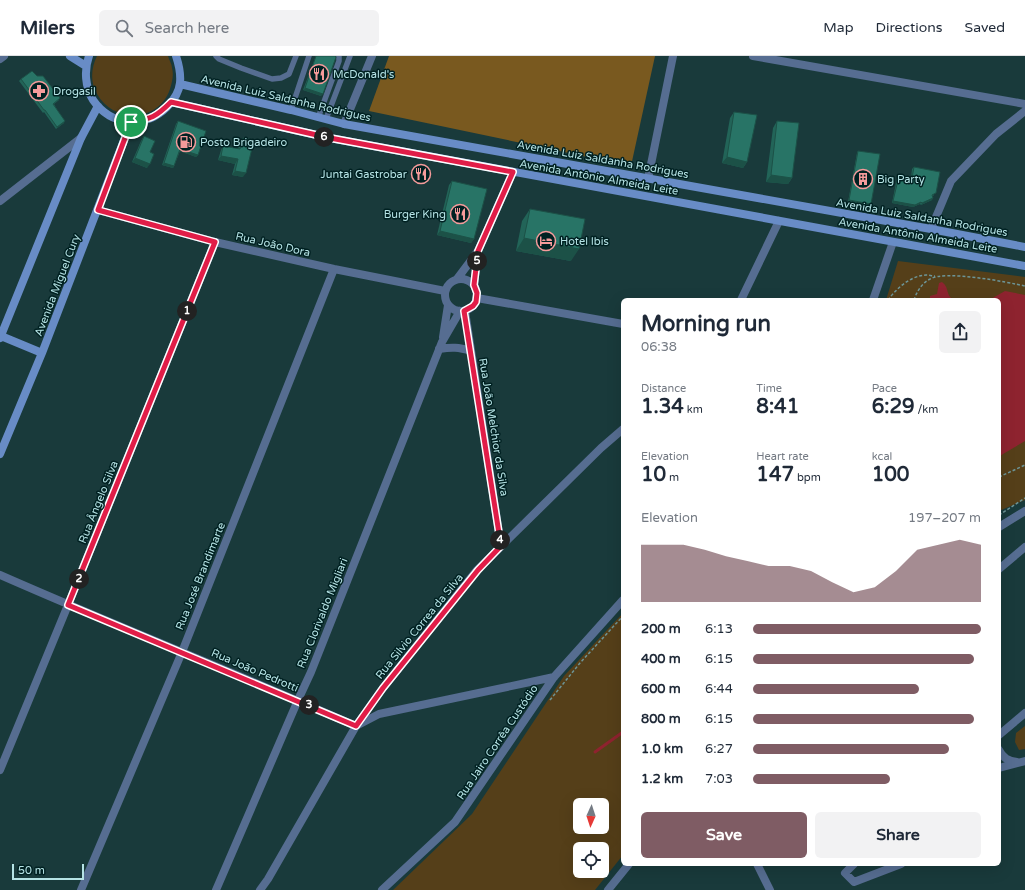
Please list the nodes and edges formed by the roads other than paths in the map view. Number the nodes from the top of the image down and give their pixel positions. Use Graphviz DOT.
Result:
graph roads {
  1 [pos="4,56"];
  2 [pos="70,56"];
  3 [pos="89,56"];
  4 [pos="176,56"];
  5 [pos="216,56"];
  6 [pos="296,56"];
  7 [pos="309,56"];
  8 [pos="339,56"];
  9 [pos="350,56"];
  10 [pos="372,56"];
  11 [pos="673,56"];
  12 [pos="753,56"];
  13 [pos="0,59"];
  14 [pos="86,66"];
  15 [pos="180,84"];
  16 [pos="171,102"];
  17 [pos="1025,104"];
  18 [pos="98,106"];
  19 [pos="291,110"];
  20 [pos="1025,111"];
  21 [pos="322,118"];
  22 [pos="131,122"];
  23 [pos="344,124"];
  24 [pos="81,138"];
  25 [pos="513,172"];
  26 [pos="648,179"];
  27 [pos="0,201"];
  28 [pos="98,210"];
  29 [pos="779,221"];
  30 [pos="931,229"];
  31 [pos="215,242"];
  32 [pos="893,242"];
  33 [pos="1025,247"];
  34 [pos="478,251"];
  35 [pos="1025,266"];
  36 [pos="334,269"];
  37 [pos="457,279"];
  38 [pos="474,285"];
  39 [pos="445,292"];
  40 [pos="477,298"];
  41 [pos="742,298"];
  42 [pos="874,298"];
  43 [pos="448,305"];
  44 [pos="462,311"];
  45 [pos="621,324"];
  46 [pos="0,337"];
  47 [pos="441,346"];
  48 [pos="471,351"];
  49 [pos="42,353"];
  50 [pos="621,431"];
  51 [pos="0,454"];
  52 [pos="1025,511"];
  53 [pos="1001,526"];
  54 [pos="501,546"];
  55 [pos="1025,547"];
  56 [pos="1001,567"];
  57 [pos="0,575"];
  58 [pos="621,602"];
  59 [pos="68,605"];
  60 [pos="182,652"];
  61 [pos="554,677"];
  62 [pos="298,700"];
  63 [pos="1025,713"];
  64 [pos="356,726"];
  65 [pos="1001,733"];
  66 [pos="1001,753"];
  67 [pos="1022,761"];
  68 [pos="1001,767"];
  69 [pos="0,770"];
  70 [pos="627,866"];
  71 [pos="758,866"];
  72 [pos="852,866"];
  73 [pos="896,866"];
  74 [pos="82,890"];
  75 [pos="216,890"];
  76 [pos="260,890"];
  77 [pos="382,890"];
  78 [pos="608,890"];
  79 [pos="770,890"];
  1 -- 13 [label="street"];
  2 -- 14 [label="main road"];
  3 -- 14 [label="main road"];
  4 -- 15 [label="main road"];
  5 -- 6 [label="lane"];
  7 -- 19 [label="lane"];
  8 -- 21 [label="lane"];
  9 -- 21 [label="lane"];
  10 -- 23 [label="street"];
  11 -- 26 [label="street"];
  12 -- 17 [label="street"];
  14 -- 18 [label="main road"];
  15 -- 16 [label="main road"];
  15 -- 19 [label="main road, Avenida Luiz Saldanha Rodrigues"];
  16 -- 22 [label="main road"];
  16 -- 25 [label="main road, Avenida Antônio Almeida Leite"];
  18 -- 22 [label="main road"];
  18 -- 24 [label="main road"];
  19 -- 21 [label="main road, Avenida Luiz Saldanha Rodrigues"];
  20 -- 30 [label="street"];
  21 -- 23 [label="main road, Avenida Luiz Saldanha Rodrigues"];
  22 -- 28 [label="main road, Avenida Miguel Cury"];
  23 -- 26 [label="main road, Avenida Luiz Saldanha Rodrigues"];
  24 -- 27 [label="street"];
  24 -- 46 [label="main road"];
  25 -- 29 [label="main road, Avenida Antônio Almeida Leite"];
  25 -- 34 [label="street"];
  26 -- 30 [label="main road, Avenida Luiz Saldanha Rodrigues"];
  28 -- 31 [label="street, Rua João Dora"];
  28 -- 49 [label="main road, Avenida Miguel Cury"];
  29 -- 32 [label="main road, Avenida Antônio Almeida Leite"];
  29 -- 41 [label="street"];
  30 -- 33 [label="main road, Avenida Luiz Saldanha Rodrigues"];
  31 -- 36 [label="street, Rua João Dora"];
  31 -- 59 [label="street, Rua Ângelo Silva"];
  32 -- 35 [label="main road, Avenida Antônio Almeida Leite"];
  32 -- 42 [label="street"];
  34 -- 37 [label="street"];
  34 -- 38 [label="street"];
  36 -- 39 [label="street, Rua João Dora"];
  36 -- 60 [label="street, Rua José Brandimarte"];
  37 -- 38 [label="street"];
  37 -- 39 [label="street"];
  38 -- 40 [label="street"];
  39 -- 43 [label="street"];
  40 -- 44 [label="street"];
  40 -- 45 [label="street"];
  43 -- 44 [label="street"];
  43 -- 47 [label="street, Rua Clorivaldo Migliari"];
  44 -- 47 [label="street, Rua Clorivaldo Migliari"];
  44 -- 48 [label="street, Rua João Melchior da Silva"];
  46 -- 49 [label="main road"];
  47 -- 48 [label="street"];
  47 -- 62 [label="street, Rua Clorivaldo Migliari"];
  48 -- 54 [label="street, Rua João Melchior da Silva"];
  49 -- 51 [label="main road, Avenida Miguel Cury"];
  50 -- 54 [label="street, Rua Silvio Correa da Silva"];
  52 -- 53 [label="street"];
  54 -- 64 [label="street, Rua Silvio Correa da Silva"];
  55 -- 56 [label="street"];
  57 -- 59 [label="street, Rua João Pedrotti"];
  58 -- 61 [label="street, Rua Jairo Corrêa Custódio"];
  59 -- 60 [label="street, Rua João Pedrotti"];
  59 -- 69 [label="street, Rua Ângelo Silva"];
  60 -- 62 [label="street, Rua João Pedrotti"];
  60 -- 74 [label="street, Rua José Brandimarte"];
  61 -- 64 [label="street"];
  61 -- 77 [label="street, Rua Jairo Corrêa Custódio"];
  62 -- 64 [label="street, Rua João Pedrotti"];
  62 -- 75 [label="street, Rua Clorivaldo Migliari"];
  63 -- 65 [label="street"];
  64 -- 76 [label="street, Rua Silvio Correa da Silva"];
  66 -- 67 [label="street"];
  67 -- 68 [label="street"];
  70 -- 78 [label="street"];
  71 -- 79 [label="street"];
  72 -- 73 [label="street"];
}
